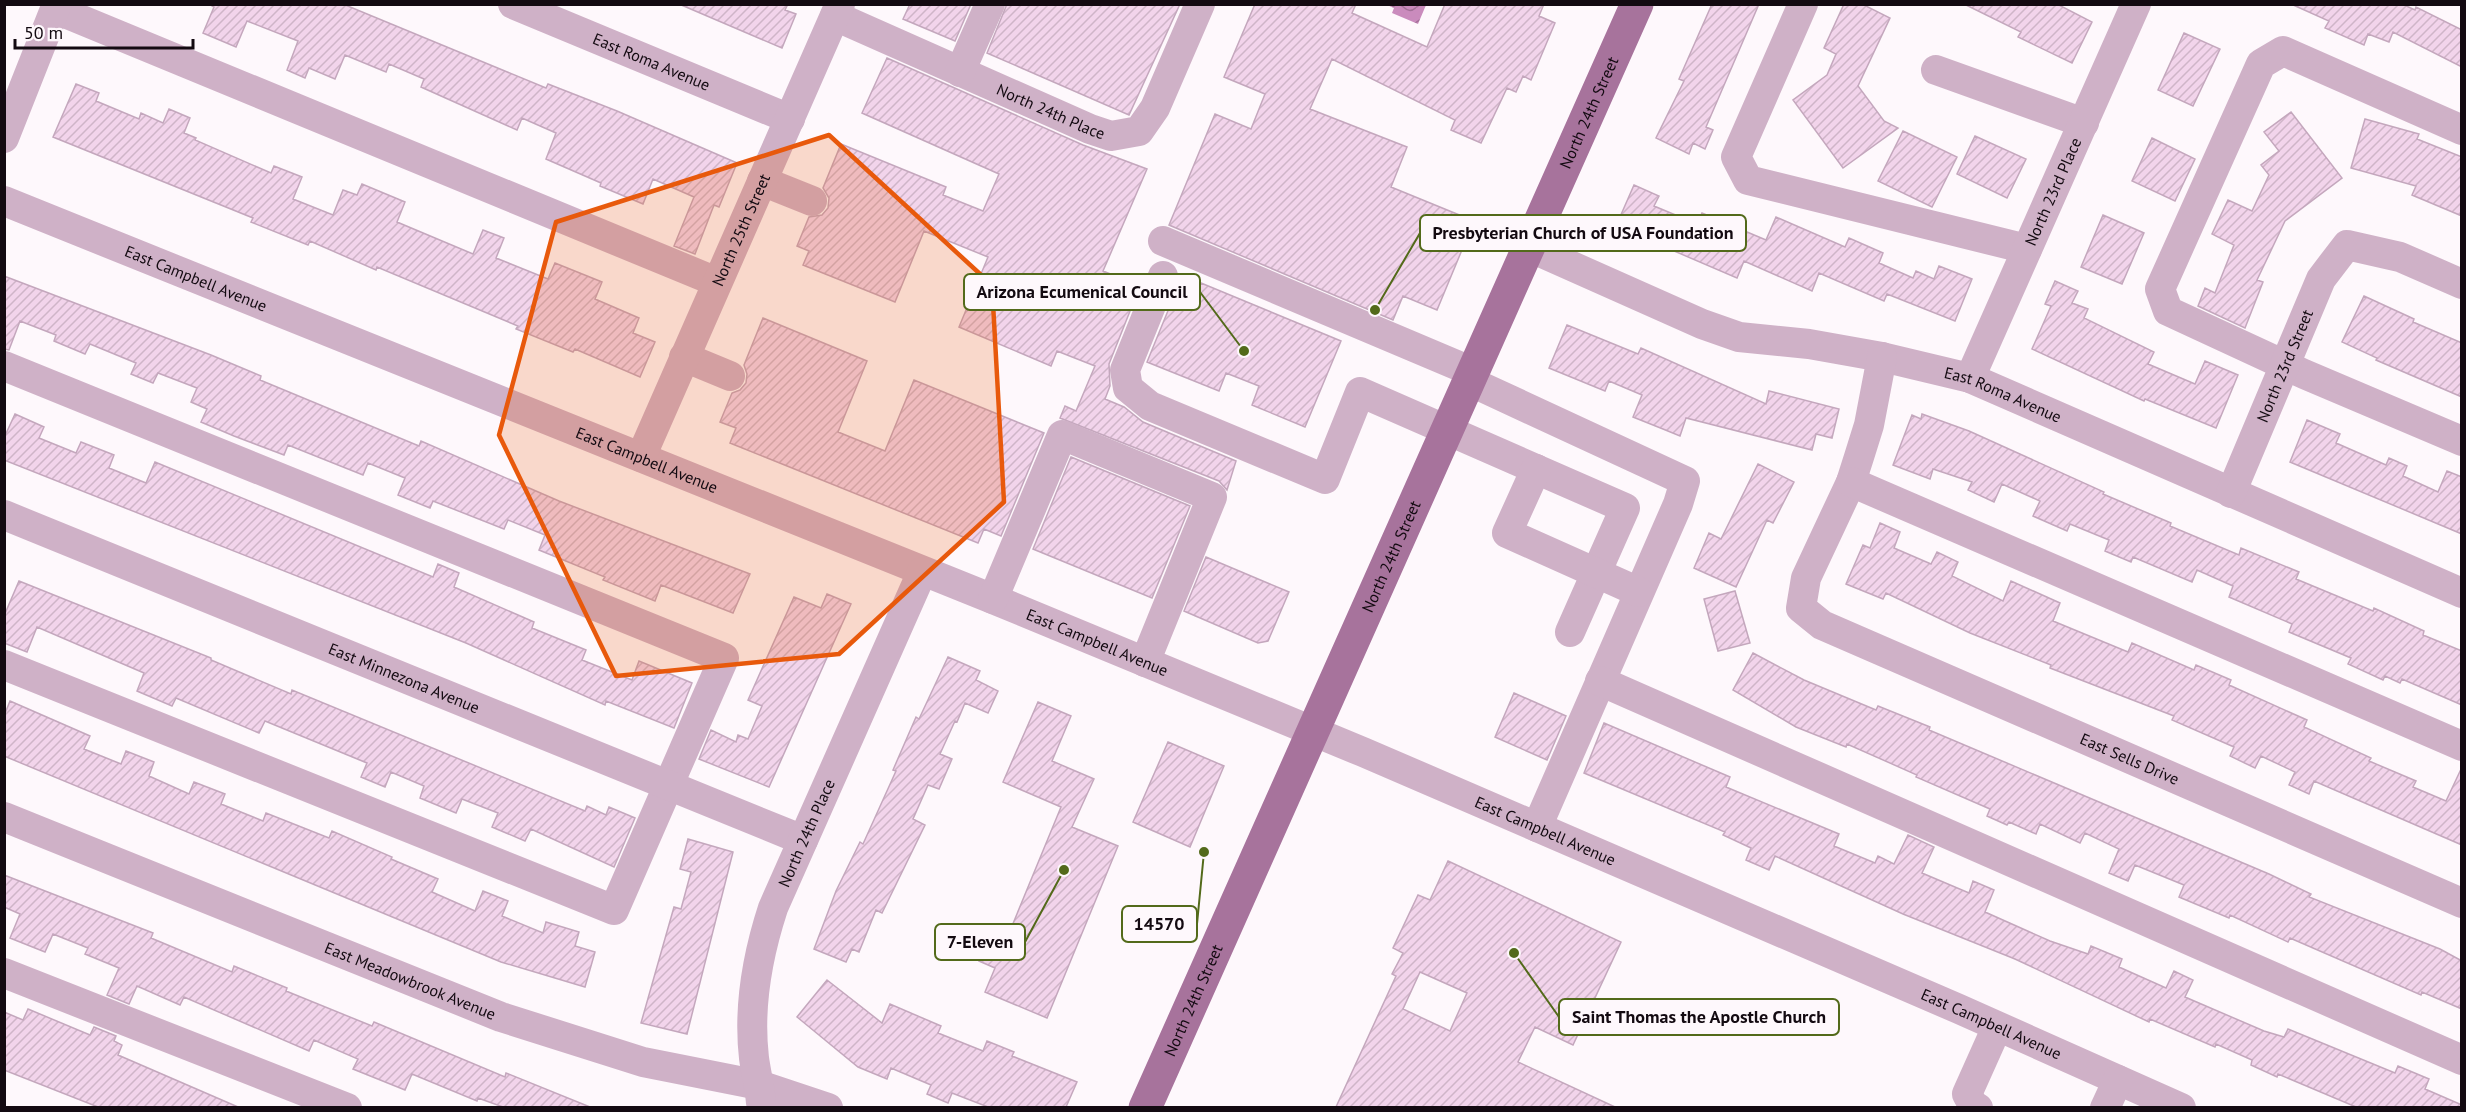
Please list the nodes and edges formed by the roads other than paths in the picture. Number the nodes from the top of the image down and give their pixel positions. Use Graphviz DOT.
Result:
graph roads {
  1 [pos="513,4"];
  2 [pos="990,4"];
  3 [pos="1200,4"];
  4 [pos="1637,4"];
  5 [pos="1803,4"];
  6 [pos="2136,4"];
  7 [pos="56,7"];
  8 [pos="838,10"];
  9 [pos="1936,70"];
  10 [pos="960,72"];
  11 [pos="790,119"];
  12 [pos="2084,123"];
  13 [pos="2462,130"];
  14 [pos="4,138"];
  15 [pos="762,181"];
  16 [pos="4,201"];
  17 [pos="812,201"];
  18 [pos="1164,241"];
  19 [pos="1529,247"];
  20 [pos="2027,249"];
  21 [pos="1163,276"];
  22 [pos="717,282"];
  23 [pos="2462,284"];
  24 [pos="684,357"];
  25 [pos="1882,357"];
  26 [pos="2284,365"];
  27 [pos="4,366"];
  28 [pos="730,376"];
  29 [pos="1471,376"];
  30 [pos="1970,378"];
  31 [pos="1447,429"];
  32 [pos="2462,441"];
  33 [pos="641,457"];
  34 [pos="1536,469"];
  35 [pos="1851,482"];
  36 [pos="2231,493"];
  37 [pos="4,515"];
  38 [pos="922,572"];
  39 [pos="1596,573"];
  40 [pos="1639,592"];
  41 [pos="2462,593"];
  42 [pos="993,599"];
  43 [pos="1570,632"];
  44 [pos="1145,662"];
  45 [pos="4,665"];
  46 [pos="1600,681"];
  47 [pos="1312,733"];
  48 [pos="2462,746"];
  49 [pos="670,784"];
  50 [pos="4,817"];
  51 [pos="1537,827"];
  52 [pos="803,840"];
  53 [pos="2462,903"];
  54 [pos="4,973"];
  55 [pos="1996,1027"];
  56 [pos="2462,1060"];
  57 [pos="2118,1080"];
  58 [pos="761,1096"];
  59 [pos="347,1107"];
  60 [pos="828,1107"];
  61 [pos="1145,1107"];
  62 [pos="1978,1107"];
  63 [pos="2105,1107"];
  64 [pos="2181,1107"];
  1 -- 11 [label="street, East Roma Avenue"];
  2 -- 10 [label="street"];
  3 -- 10 [label="street, North 24th Place"];
  4 -- 19 [label="main road, North 24th Street"];
  5 -- 20 [label="street"];
  6 -- 12 [label="street, North 23rd Place"];
  7 -- 14 [label="street"];
  7 -- 22 [label="street"];
  8 -- 10 [label="street, North 24th Place"];
  8 -- 11 [label="street, North 25th Street"];
  9 -- 12 [label="street"];
  11 -- 15 [label="street, North 25th Street"];
  12 -- 20 [label="street, North 23rd Place"];
  13 -- 26 [label="street"];
  15 -- 17 [label="street"];
  15 -- 22 [label="street, North 25th Street"];
  16 -- 33 [label="street, East Campbell Avenue"];
  18 -- 29 [label="street"];
  19 -- 25 [label="street, East Roma Avenue"];
  19 -- 29 [label="main road, North 24th Street"];
  20 -- 30 [label="street, North 23rd Place"];
  21 -- 31 [label="street"];
  22 -- 24 [label="street, North 25th Street"];
  23 -- 26 [label="street, North 23rd Street"];
  24 -- 28 [label="street"];
  24 -- 33 [label="street, North 25th Street"];
  25 -- 30 [label="street, East Roma Avenue"];
  25 -- 35 [label="street"];
  26 -- 32 [label="street"];
  26 -- 36 [label="street, North 23rd Street"];
  27 -- 49 [label="street"];
  29 -- 31 [label="main road, North 24th Street"];
  29 -- 40 [label="street"];
  30 -- 36 [label="street, East Roma Avenue"];
  31 -- 34 [label="street"];
  31 -- 47 [label="main road, North 24th Street"];
  33 -- 38 [label="street, East Campbell Avenue"];
  34 -- 39 [label="street"];
  34 -- 39 [label="street"];
  35 -- 48 [label="street"];
  35 -- 53 [label="street, East Sells Drive"];
  36 -- 41 [label="street, East Roma Avenue"];
  37 -- 49 [label="street, East Minnezona Avenue"];
  38 -- 42 [label="street, East Campbell Avenue"];
  38 -- 52 [label="street, North 24th Place"];
  39 -- 40 [label="street"];
  39 -- 43 [label="street"];
  40 -- 46 [label="street"];
  42 -- 44 [label="street, East Campbell Avenue"];
  42 -- 44 [label="street"];
  44 -- 47 [label="street, East Campbell Avenue"];
  45 -- 49 [label="street"];
  46 -- 51 [label="street"];
  46 -- 56 [label="street"];
  47 -- 51 [label="street, East Campbell Avenue"];
  47 -- 61 [label="main road, North 24th Street"];
  49 -- 52 [label="street, East Minnezona Avenue"];
  50 -- 58 [label="street, East Meadowbrook Avenue"];
  51 -- 55 [label="street, East Campbell Avenue"];
  52 -- 58 [label="street, North 24th Place"];
  54 -- 59 [label="street"];
  55 -- 57 [label="street, East Campbell Avenue"];
  55 -- 62 [label="street"];
  57 -- 63 [label="street"];
  57 -- 64 [label="street, East Campbell Avenue"];
  58 -- 60 [label="street, East Meadowbrook Avenue"];
}
